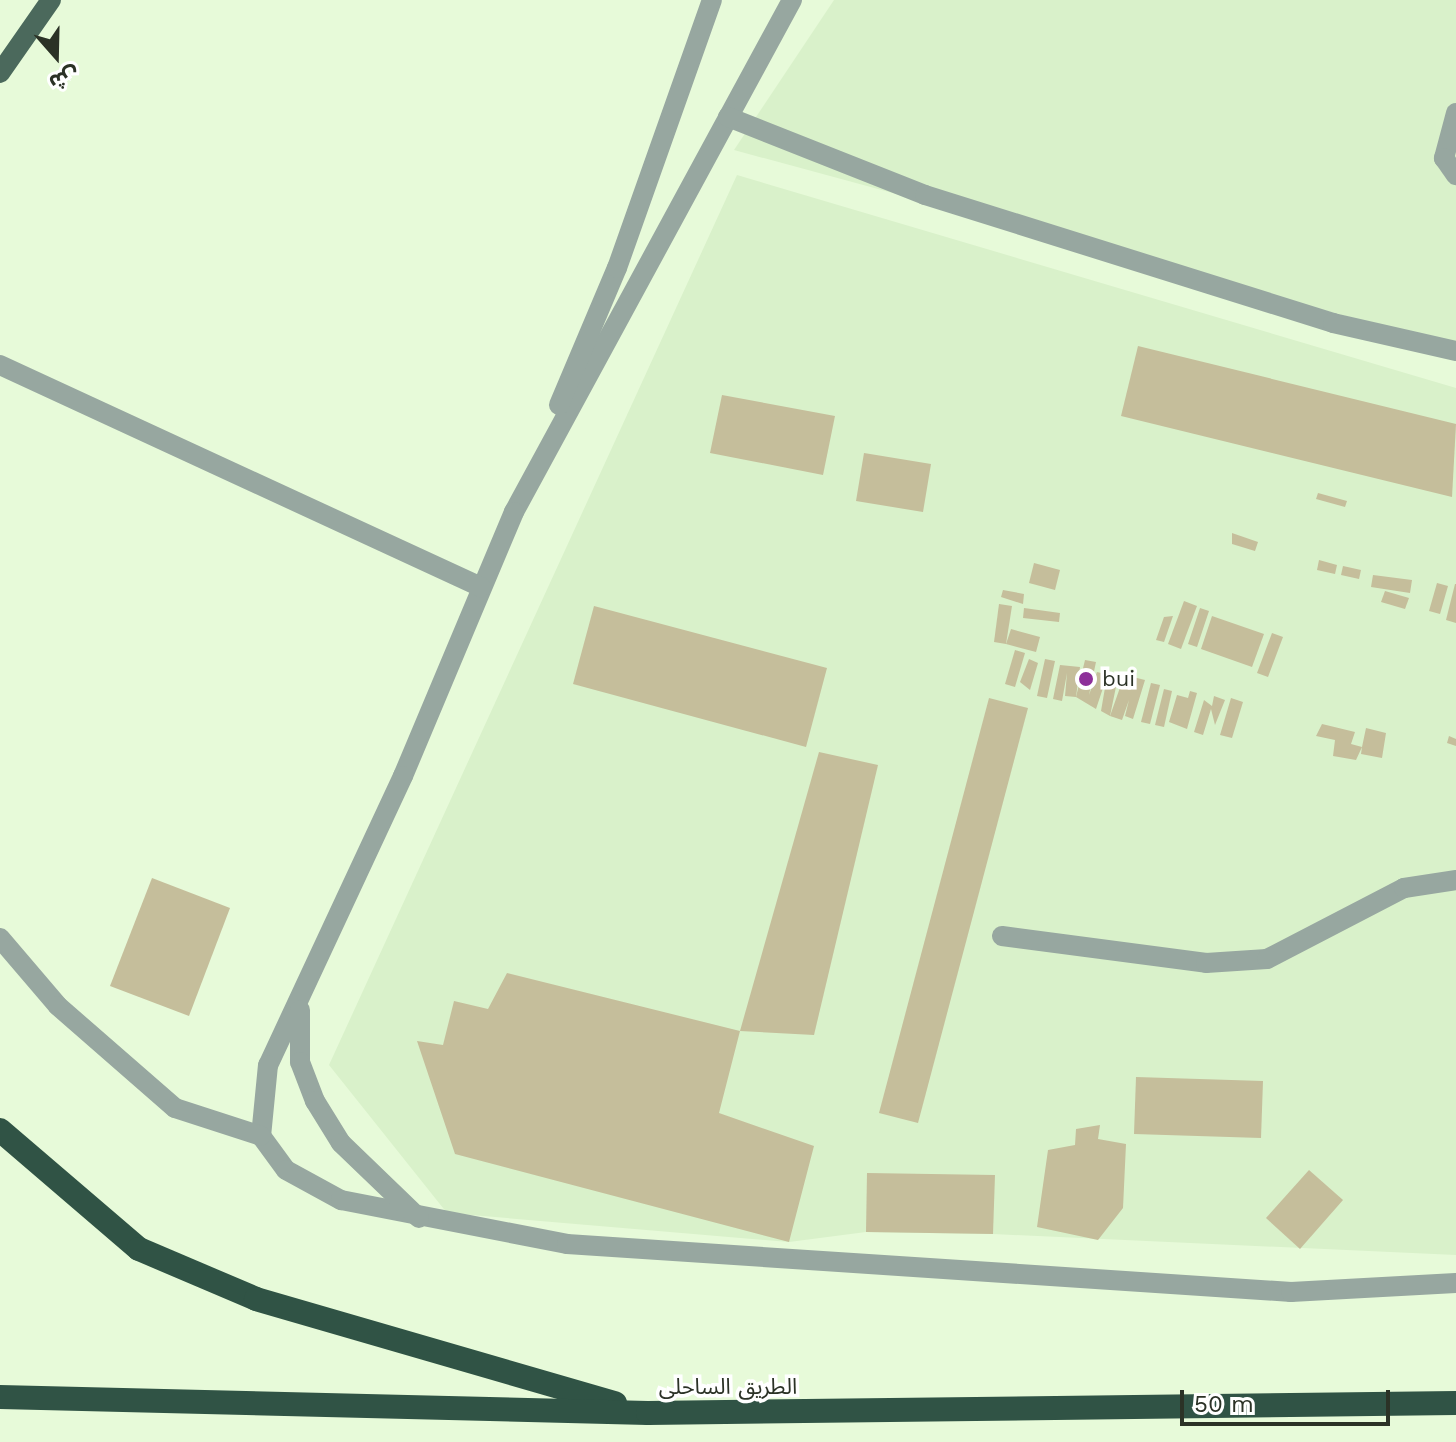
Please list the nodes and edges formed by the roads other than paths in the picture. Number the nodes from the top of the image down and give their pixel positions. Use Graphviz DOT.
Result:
graph roads {
  1 [pos="51,0"];
  2 [pos="712,0"];
  3 [pos="792,0"];
  4 [pos="0,73"];
  5 [pos="1456,113"];
  6 [pos="728,117"];
  7 [pos="1456,175"];
  8 [pos="1456,351"];
  9 [pos="0,365"];
  10 [pos="514,512"];
  11 [pos="481,587"];
  12 [pos="1456,880"];
  13 [pos="1002,936"];
  14 [pos="0,938"];
  15 [pos="307,979"];
  16 [pos="0,1130"];
  17 [pos="261,1136"];
  18 [pos="421,1220"];
  19 [pos="1456,1283"];
  20 [pos="0,1397"];
  21 [pos="1456,1403"];
  22 [pos="648,1413"];
  1 -- 4 [label="main road"];
  2 -- 10 [label="street"];
  3 -- 6 [label="street"];
  5 -- 7 [label="street"];
  6 -- 8 [label="street"];
  6 -- 10 [label="street"];
  9 -- 11 [label="street"];
  10 -- 11 [label="street"];
  11 -- 15 [label="street"];
  12 -- 13 [label="street"];
  14 -- 17 [label="street"];
  15 -- 17 [label="street"];
  15 -- 18 [label="street"];
  16 -- 22 [label="highway"];
  17 -- 18 [label="street"];
  18 -- 19 [label="street"];
  20 -- 22 [label="highway, الطريق الساحلى"];
  21 -- 22 [label="highway, الطريق الساحلى"];
}
